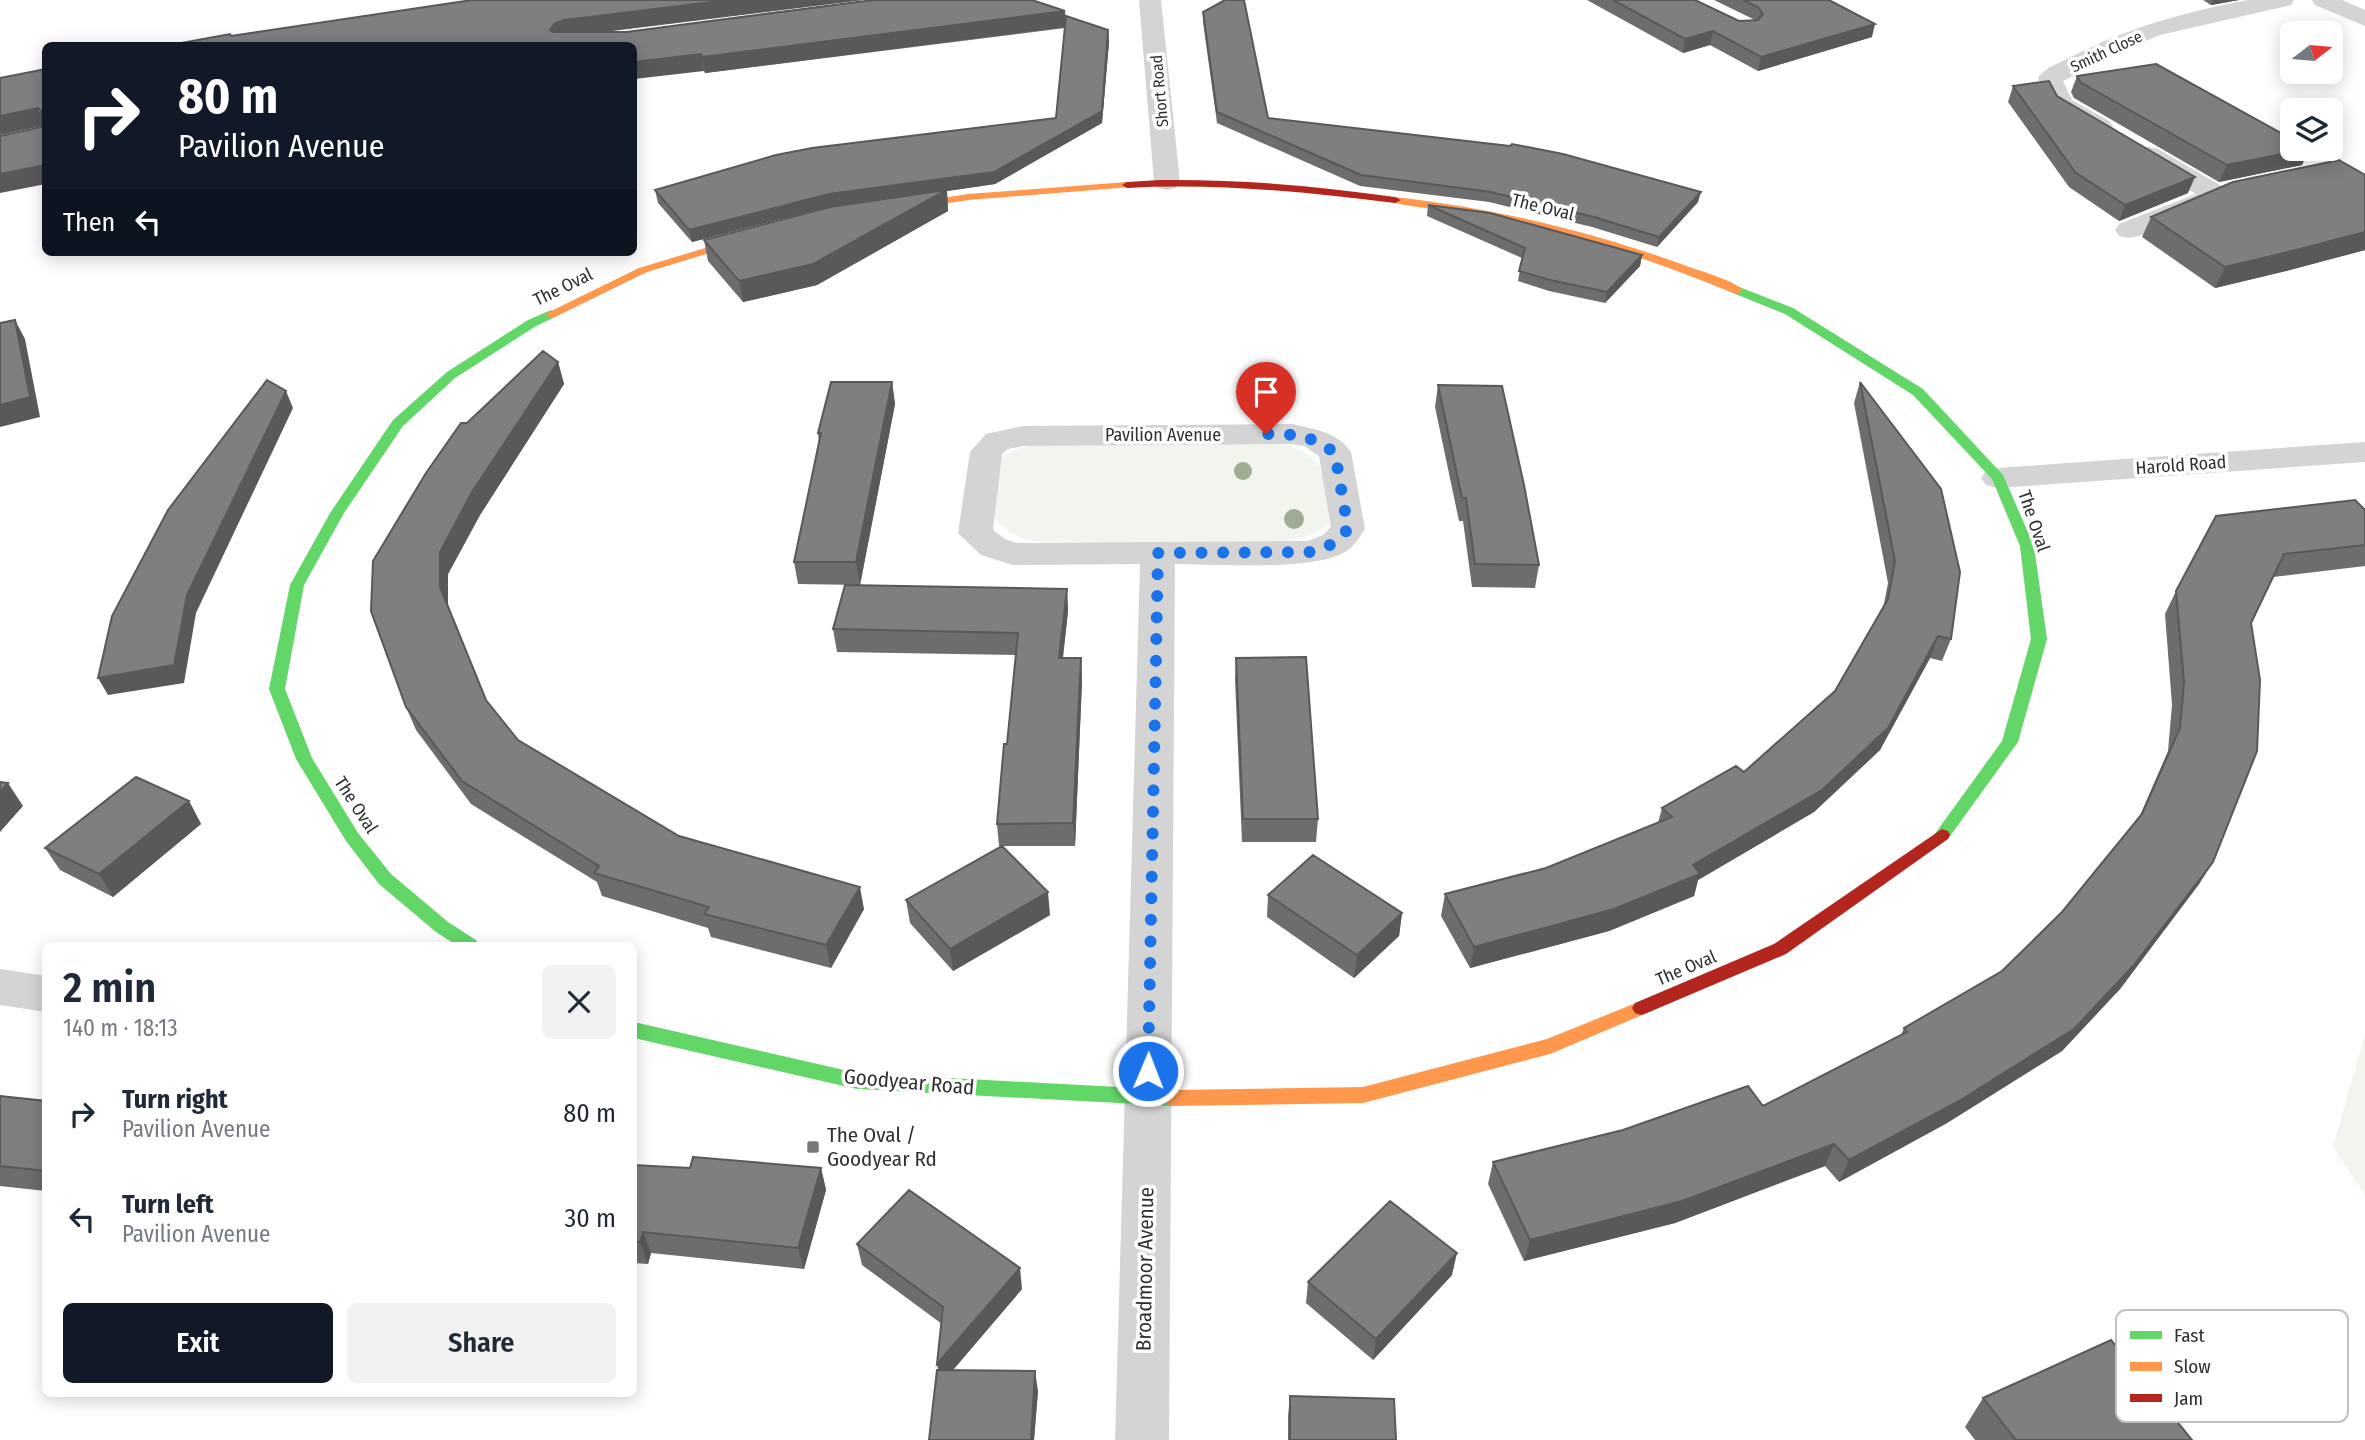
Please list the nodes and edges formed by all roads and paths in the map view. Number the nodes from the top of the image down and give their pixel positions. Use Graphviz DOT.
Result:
graph roads {
  1 [pos="1150,0"];
  2 [pos="2283,0"];
  3 [pos="2323,0"];
  4 [pos="2365,19"];
  5 [pos="1167,182"];
  6 [pos="2242,188"];
  7 [pos="2215,194"];
  8 [pos="885,209"];
  9 [pos="2129,230"];
  10 [pos="768,233"];
  11 [pos="2365,452"];
  12 [pos="1998,478"];
  13 [pos="1158,553"];
  14 [pos="465,942"];
  15 [pos="0,987"];
  16 [pos="42,994"];
  17 [pos="637,1031"];
  18 [pos="1148,1098"];
  19 [pos="1142,1440"];
  1 -- 5 [label="street, Short Road"];
  2 -- 7 [label="street, Smith Close"];
  3 -- 4 [label="street"];
  5 -- 8 [label="street, The Oval"];
  5 -- 12 [label="street, The Oval"];
  6 -- 7 [label="street"];
  7 -- 9 [label="street"];
  10 -- 14 [label="street, The Oval"];
  11 -- 12 [label="street, Harold Road"];
  12 -- 18 [label="street, The Oval"];
  13 -- 13 [label="street, Pavilion Avenue"];
  13 -- 18 [label="street"];
  15 -- 16 [label="street"];
  17 -- 18 [label="street, Goodyear Road"];
  18 -- 19 [label="street, Broadmoor Avenue"];
}
